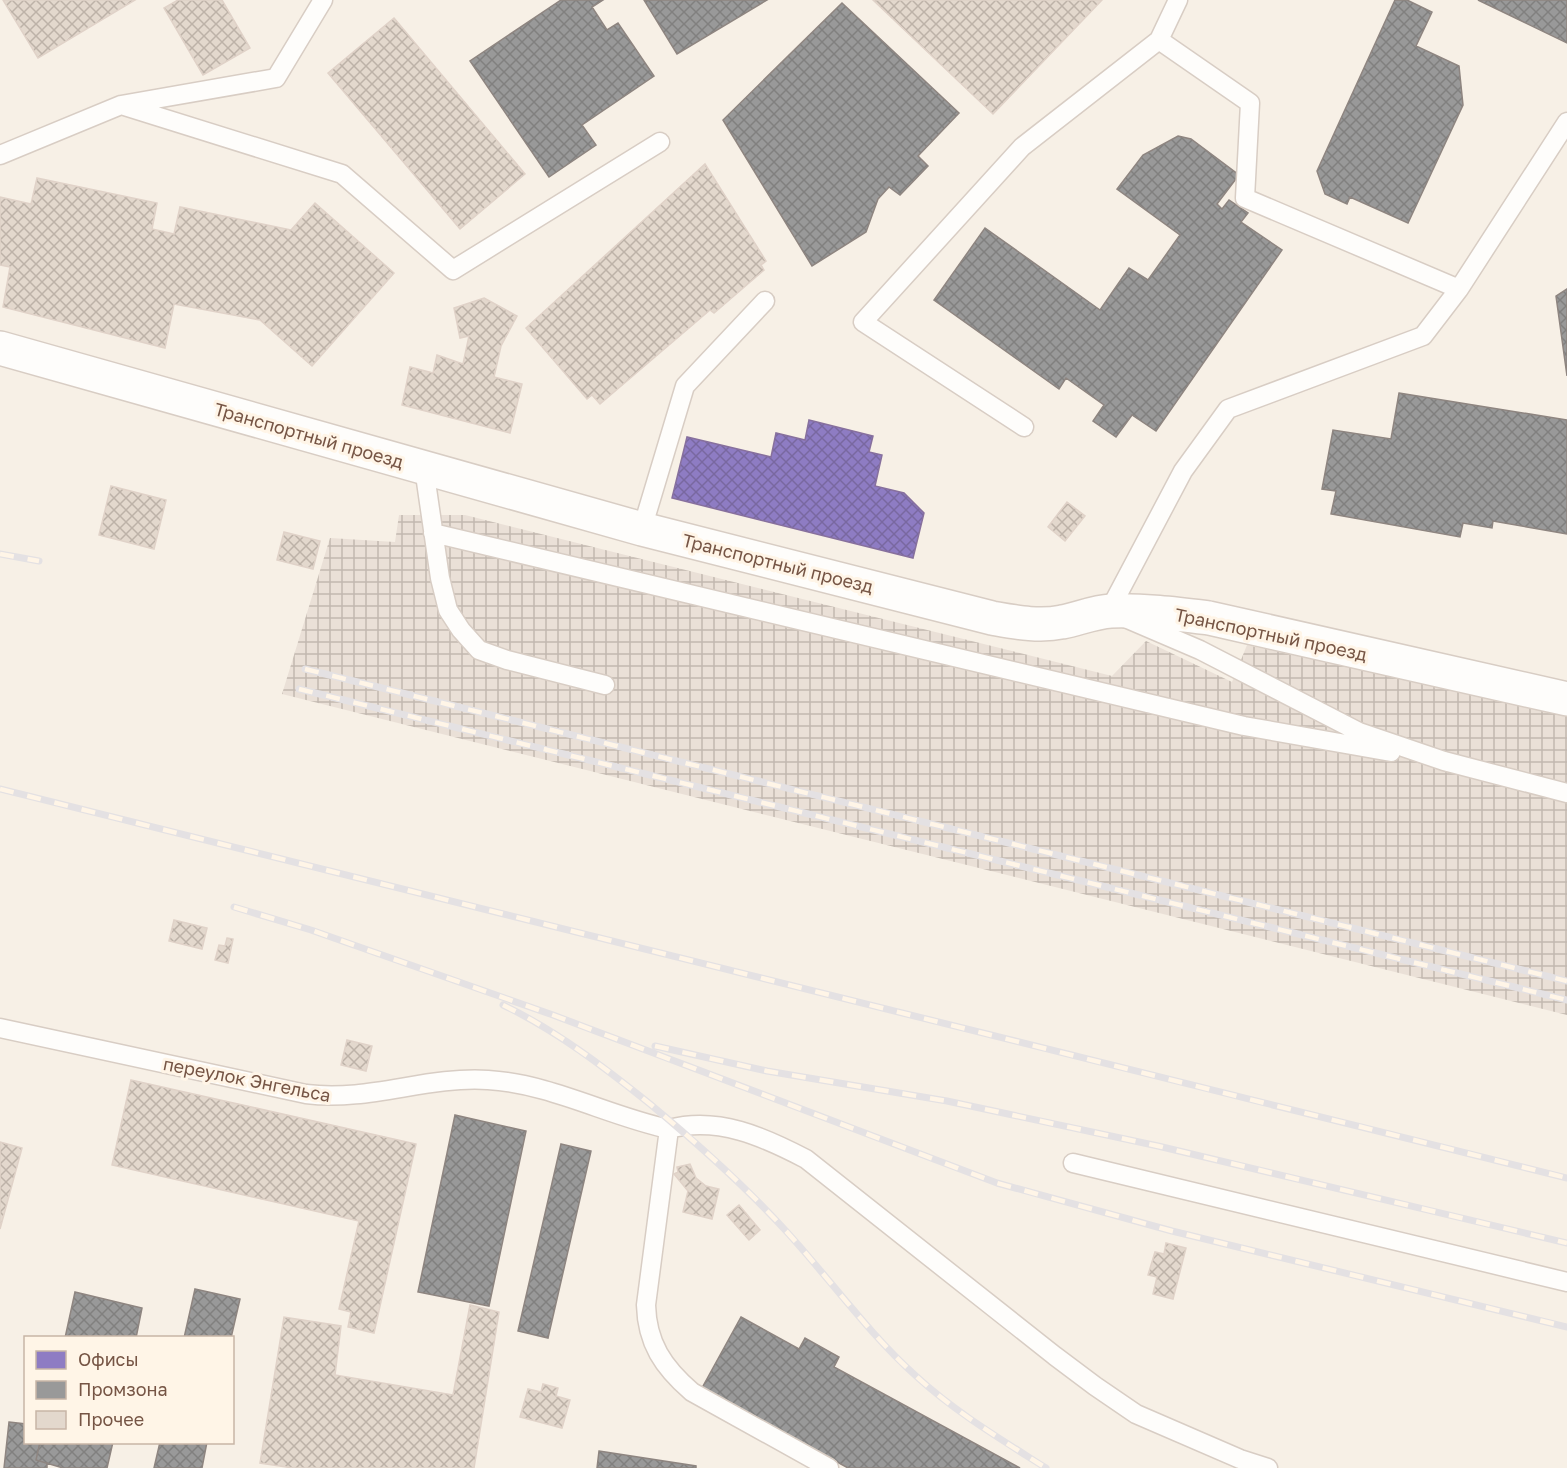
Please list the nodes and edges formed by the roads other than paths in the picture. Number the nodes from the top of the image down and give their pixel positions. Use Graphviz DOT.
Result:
graph roads {
  1 [pos="323,0"];
  2 [pos="1178,0"];
  3 [pos="1159,40"];
  4 [pos="121,105"];
  5 [pos="1567,122"];
  6 [pos="660,142"];
  7 [pos="0,155"];
  8 [pos="1459,289"];
  9 [pos="765,301"];
  10 [pos="0,348"];
  11 [pos="1024,427"];
  12 [pos="424,468"];
  13 [pos="642,529"];
  14 [pos="433,533"];
  15 [pos="1109,611"];
  16 [pos="605,685"];
  17 [pos="1567,699"];
  18 [pos="1444,761"];
  19 [pos="1567,793"];
  20 [pos="0,1028"];
  21 [pos="669,1130"];
  22 [pos="1073,1163"];
  23 [pos="1567,1282"];
  24 [pos="829,1468"];
  25 [pos="1268,1468"];
  1 -- 4 [label="lane"];
  2 -- 3 [label="lane"];
  3 -- 8 [label="lane"];
  3 -- 11 [label="lane"];
  4 -- 6 [label="lane"];
  4 -- 7 [label="lane"];
  5 -- 8 [label="lane"];
  8 -- 15 [label="lane"];
  9 -- 13 [label="lane"];
  10 -- 12 [label="street, Транспортный проезд"];
  12 -- 13 [label="street, Транспортный проезд"];
  12 -- 14 [label="lane"];
  13 -- 15 [label="street, Транспортный проезд"];
  14 -- 16 [label="lane"];
  14 -- 18 [label="lane"];
  15 -- 17 [label="street, Транспортный проезд"];
  15 -- 18 [label="lane"];
  18 -- 19 [label="lane"];
  20 -- 21 [label="lane, переулок Энгельса"];
  21 -- 24 [label="lane"];
  21 -- 25 [label="lane"];
  22 -- 23 [label="lane"];
}
